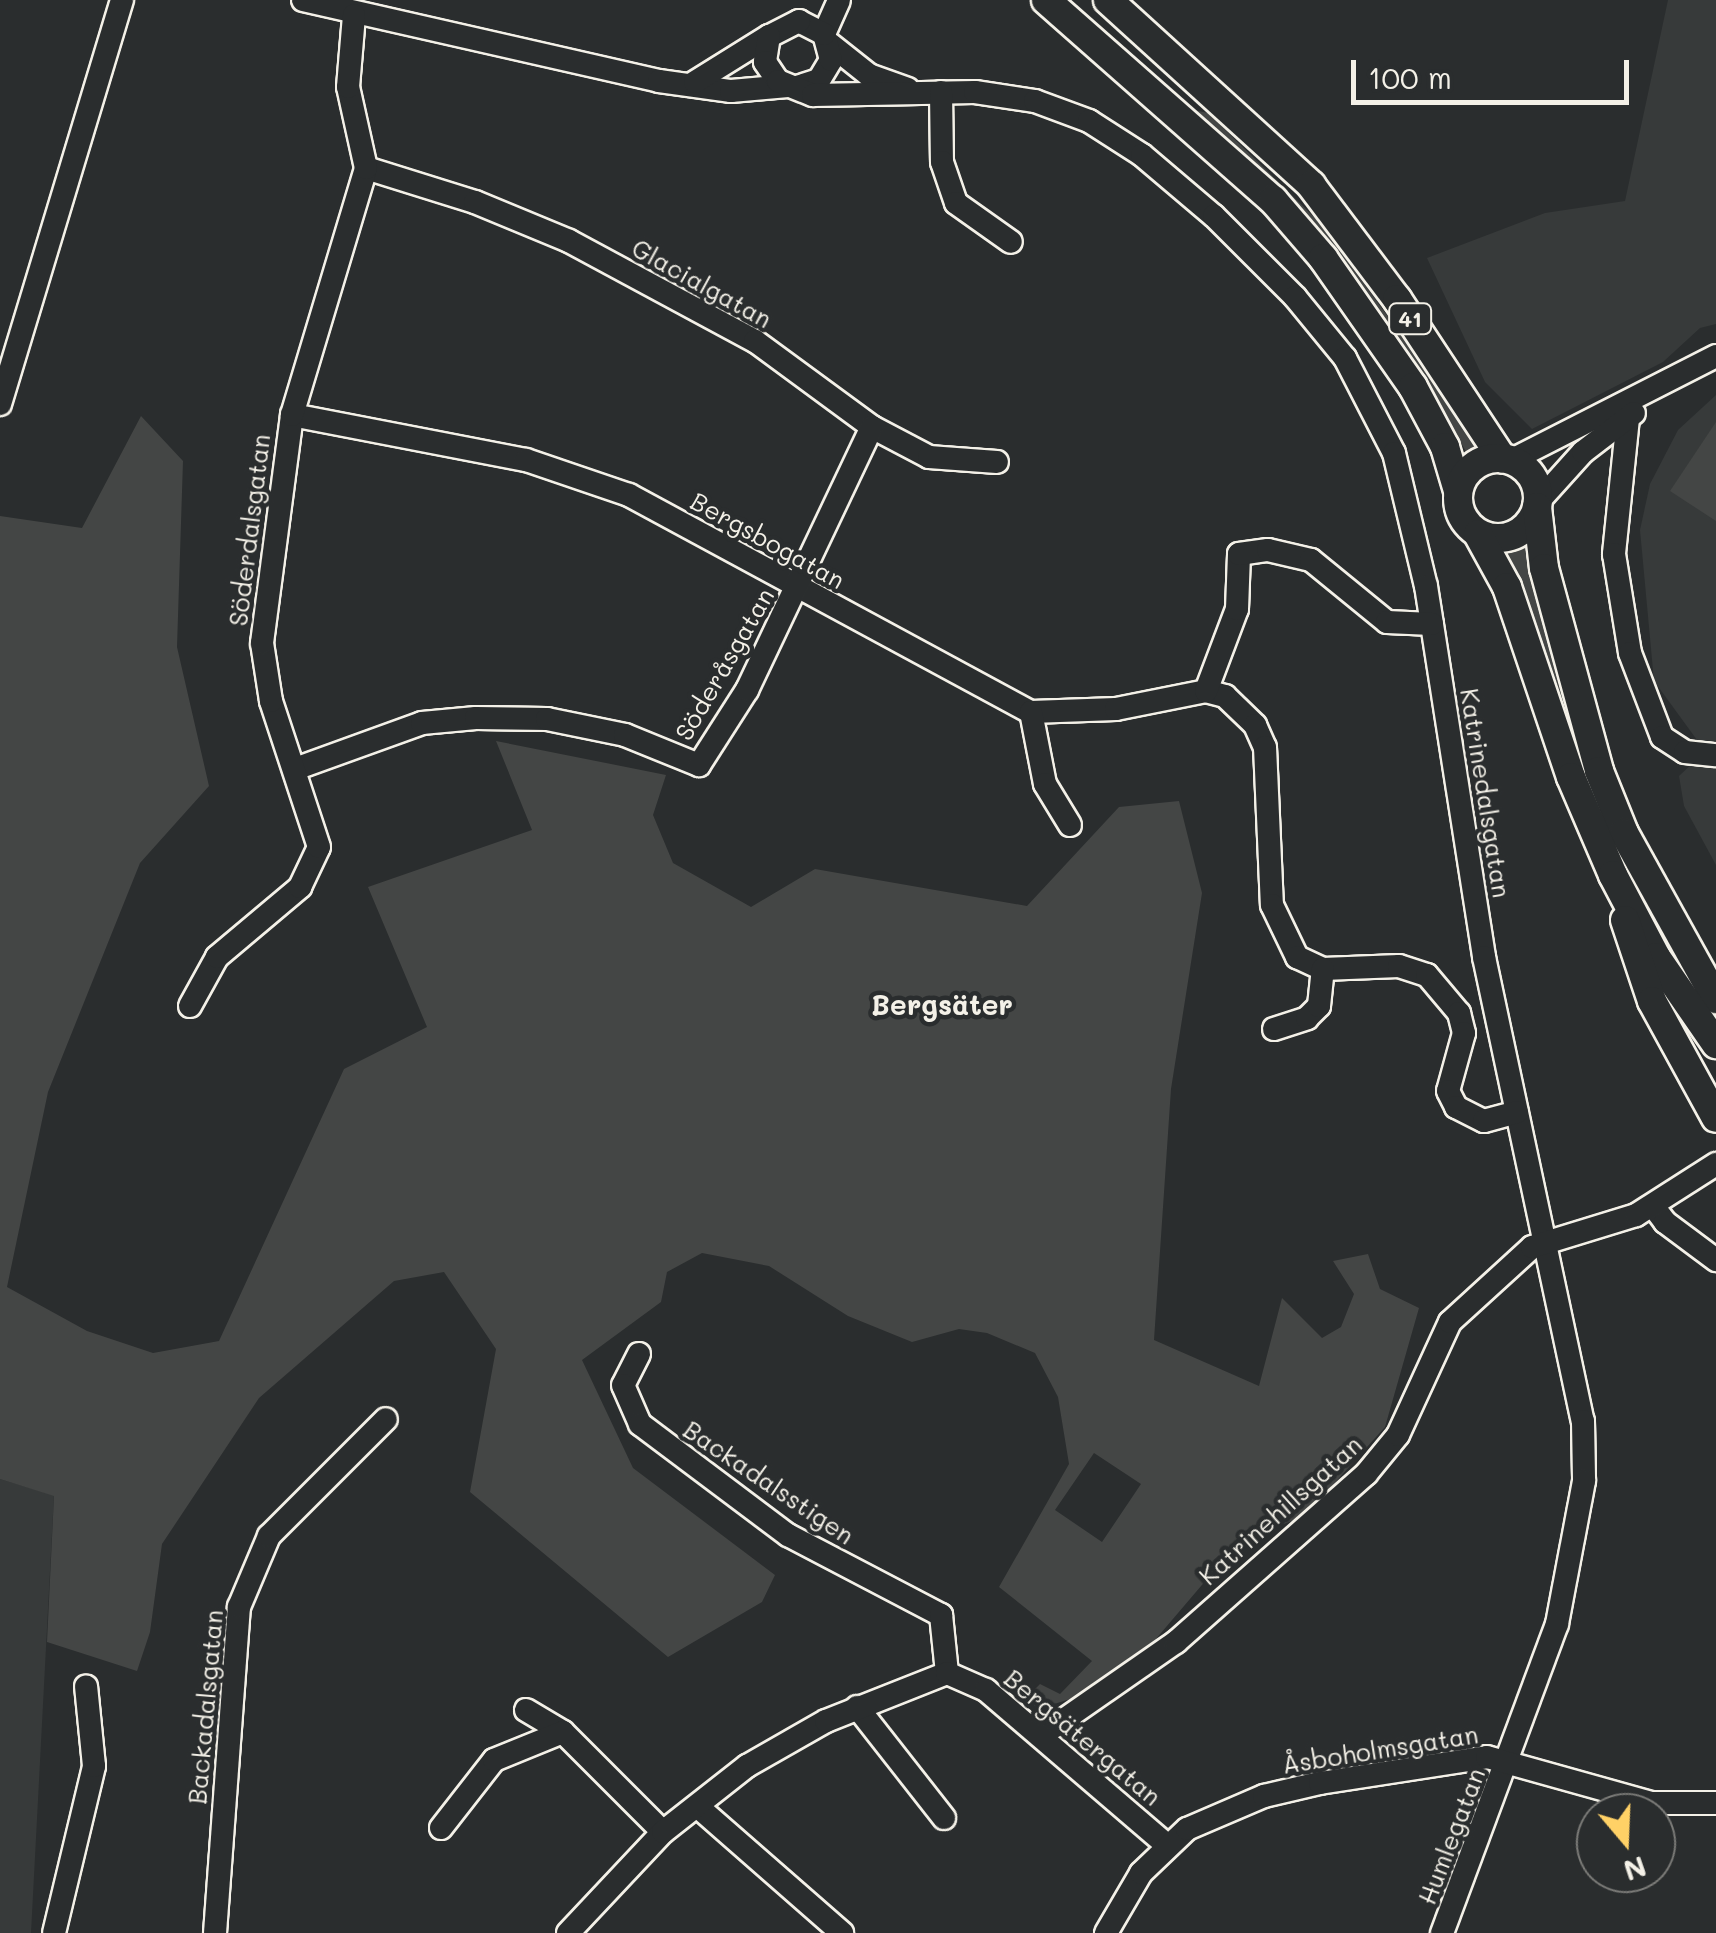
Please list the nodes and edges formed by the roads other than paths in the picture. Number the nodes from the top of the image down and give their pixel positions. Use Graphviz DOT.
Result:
graph roads {
  1 [pos="122,0"];
  2 [pos="302,0"];
  3 [pos="839,0"];
  4 [pos="1046,0"];
  5 [pos="1108,0"];
  6 [pos="329,4"];
  7 [pos="354,15"];
  8 [pos="784,20"];
  9 [pos="827,39"];
  10 [pos="694,82"];
  11 [pos="793,87"];
  12 [pos="916,92"];
  13 [pos="941,92"];
  14 [pos="366,168"];
  15 [pos="1011,242"];
  16 [pos="1716,356"];
  17 [pos="1662,386"];
  18 [pos="0,404"];
  19 [pos="292,416"];
  20 [pos="1628,418"];
  21 [pos="872,427"];
  22 [pos="1583,452"];
  23 [pos="1507,459"];
  24 [pos="1623,460"];
  25 [pos="997,462"];
  26 [pos="1458,491"];
  27 [pos="1538,505"];
  28 [pos="1478,534"];
  29 [pos="798,590"];
  30 [pos="1432,624"];
  31 [pos="1206,691"];
  32 [pos="1031,712"];
  33 [pos="1716,755"];
  34 [pos="295,769"];
  35 [pos="1070,825"];
  36 [pos="1613,875"];
  37 [pos="1323,969"];
  38 [pos="1716,998"];
  39 [pos="190,1006"];
  40 [pos="1274,1029"];
  41 [pos="1716,1044"];
  42 [pos="1517,1112"];
  43 [pos="1716,1118"];
  44 [pos="1716,1164"];
  45 [pos="1653,1206"];
  46 [pos="1548,1243"];
  47 [pos="1716,1260"];
  48 [pos="638,1354"];
  49 [pos="386,1420"];
  50 [pos="947,1673"];
  51 [pos="86,1686"];
  52 [pos="856,1707"];
  53 [pos="526,1710"];
  54 [pos="563,1732"];
  55 [pos="1042,1735"];
  56 [pos="1511,1760"];
  57 [pos="1716,1803"];
  58 [pos="698,1806"];
  59 [pos="944,1818"];
  60 [pos="441,1828"];
  61 [pos="663,1832"];
  62 [pos="1166,1845"];
  63 [pos="54,1933"];
  64 [pos="215,1933"];
  65 [pos="568,1933"];
  66 [pos="842,1933"];
  67 [pos="1106,1933"];
  68 [pos="1442,1933"];
  1 -- 18 [label="street"];
  2 -- 6 [label="street, Katrinedalsgatan"];
  3 -- 9 [label="street"];
  4 -- 26 [label="main road, 41"];
  5 -- 23 [label="main road, 41"];
  6 -- 7 [label="street, Katrinedalsgatan"];
  7 -- 10 [label="street, Katrinedalsgatan"];
  7 -- 14 [label="street, Söderdalsgatan"];
  8 -- 9 [label="street"];
  8 -- 10 [label="street"];
  8 -- 11 [label="street"];
  9 -- 11 [label="street"];
  9 -- 12 [label="street, Katrinedalsgatan"];
  10 -- 11 [label="street, Katrinedalsgatan"];
  11 -- 12 [label="street, Katrinedalsgatan"];
  12 -- 13 [label="street, Katrinedalsgatan"];
  13 -- 15 [label="street"];
  13 -- 30 [label="street, Katrinedalsgatan"];
  14 -- 19 [label="street, Söderdalsgatan"];
  14 -- 21 [label="street, Glacialgatan"];
  16 -- 17 [label="street"];
  17 -- 20 [label="street"];
  17 -- 23 [label="street"];
  19 -- 29 [label="street, Bergsbogatan"];
  19 -- 34 [label="street, Söderdalsgatan"];
  20 -- 22 [label="street"];
  20 -- 24 [label="street"];
  21 -- 25 [label="street, Glacialgatan"];
  21 -- 29 [label="street, Söderåsgatan"];
  22 -- 24 [label="street"];
  22 -- 27 [label="street"];
  23 -- 26 [label="main road"];
  23 -- 27 [label="main road, 41"];
  24 -- 33 [label="street"];
  26 -- 28 [label="main road, 41"];
  27 -- 28 [label="main road"];
  27 -- 38 [label="main road, 41"];
  28 -- 36 [label="main road, 41"];
  29 -- 32 [label="street, Bergsbogatan"];
  29 -- 34 [label="street, Söderåsgatan"];
  30 -- 31 [label="street"];
  30 -- 42 [label="street, Katrinedalsgatan"];
  31 -- 32 [label="street"];
  31 -- 37 [label="street"];
  32 -- 35 [label="street"];
  34 -- 39 [label="street, Söderdalsgatan"];
  36 -- 41 [label="main road, 41"];
  36 -- 43 [label="main road"];
  37 -- 40 [label="street"];
  37 -- 42 [label="street"];
  42 -- 46 [label="street, Katrinedalsgatan"];
  44 -- 45 [label="street, Katrinehillsgatan"];
  45 -- 46 [label="street, Katrinehillsgatan"];
  45 -- 47 [label="street"];
  46 -- 55 [label="street, Katrinehillsgatan"];
  46 -- 56 [label="street, Katrinedalsgatan"];
  48 -- 50 [label="street, Backadalsstigen"];
  49 -- 64 [label="street, Backadalsgatan"];
  50 -- 52 [label="street"];
  50 -- 55 [label="street, Bergsätergatan"];
  51 -- 63 [label="street"];
  52 -- 58 [label="street"];
  52 -- 59 [label="street"];
  53 -- 54 [label="street"];
  54 -- 60 [label="street"];
  54 -- 61 [label="street"];
  55 -- 62 [label="street, Bergsätergatan"];
  56 -- 57 [label="street, Åsboholmsgatan"];
  56 -- 62 [label="street, Åsboholmsgatan"];
  56 -- 68 [label="street, Humlegatan"];
  58 -- 61 [label="street"];
  58 -- 66 [label="street"];
  61 -- 65 [label="street"];
  62 -- 67 [label="street, Åsboholmsgatan"];
}
